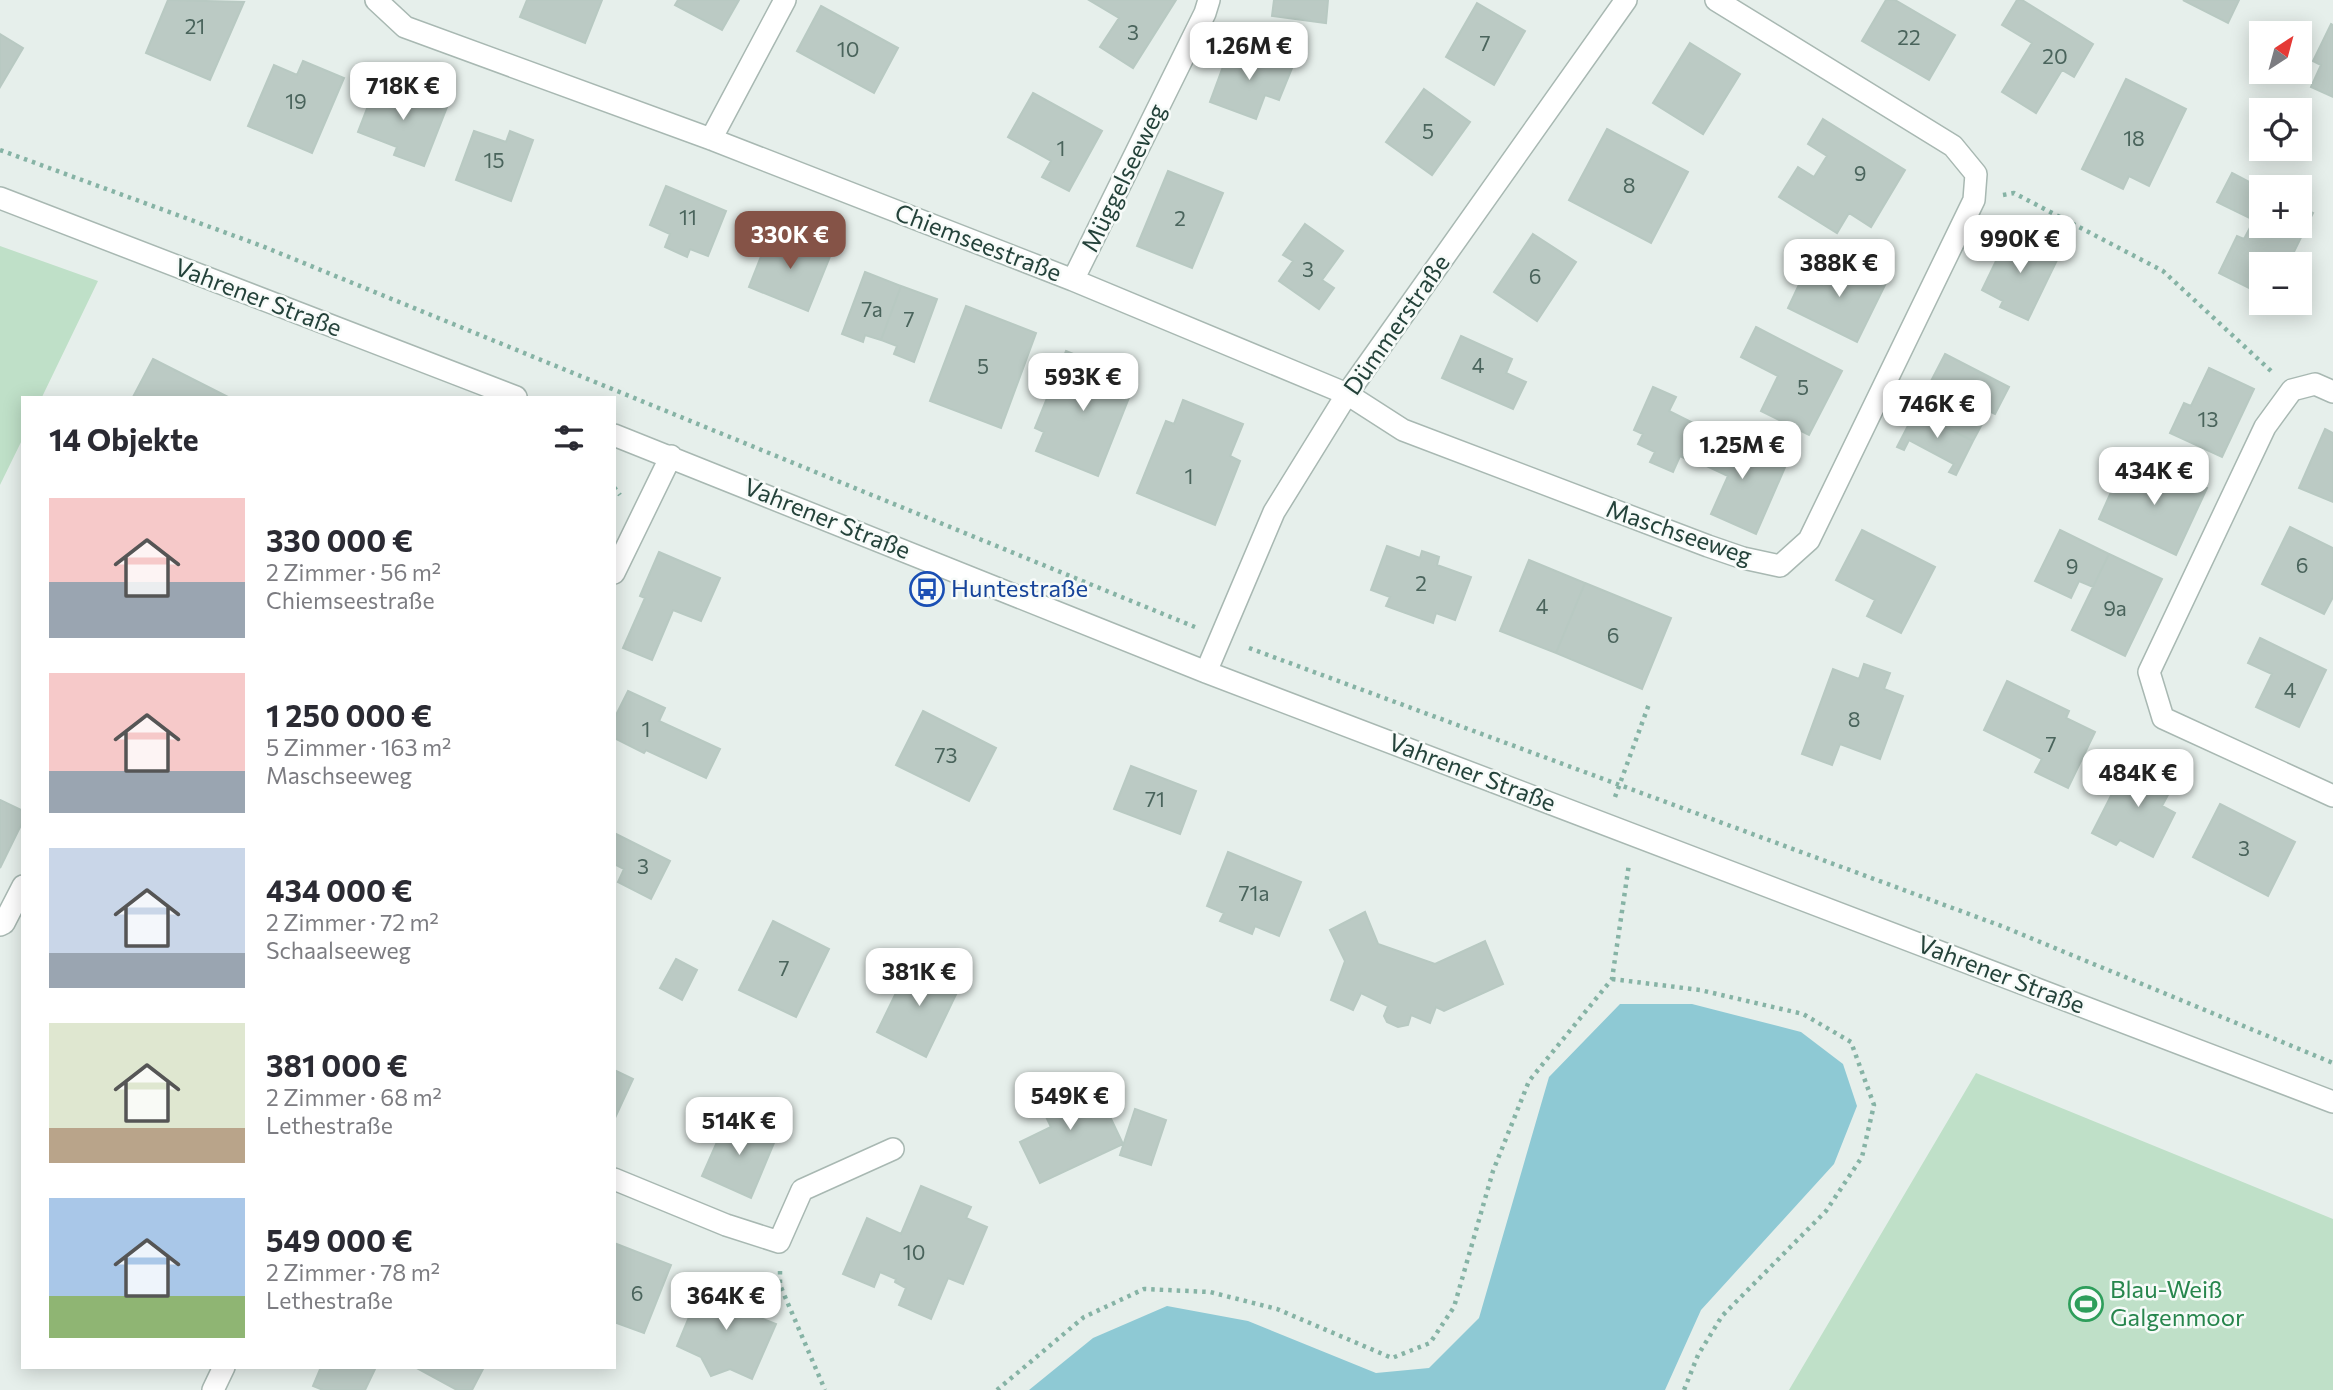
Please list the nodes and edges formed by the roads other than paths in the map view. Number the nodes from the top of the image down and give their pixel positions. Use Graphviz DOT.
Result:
graph roads {
  1 [pos="376,0"];
  2 [pos="785,0"];
  3 [pos="1209,0"];
  4 [pos="1626,0"];
  5 [pos="1716,0"];
  6 [pos="711,139"];
  7 [pos="0,198"];
  8 [pos="1073,280"];
  9 [pos="2333,392"];
  10 [pos="1348,394"];
  11 [pos="513,396"];
  12 [pos="616,436"];
  13 [pos="671,456"];
  14 [pos="616,569"];
  15 [pos="1206,672"];
  16 [pos="2333,796"];
  17 [pos="21,892"];
  18 [pos="9,927"];
  19 [pos="2333,1102"];
  20 [pos="893,1149"];
  21 [pos="616,1180"];
  22 [pos="223,1369"];
  23 [pos="213,1390"];
  1 -- 6 [label="street, Chiemseestraße"];
  2 -- 6 [label="street"];
  3 -- 8 [label="street, Müggelseeweg"];
  4 -- 10 [label="street, Dümmerstraße"];
  5 -- 10 [label="street, Maschseeweg"];
  6 -- 8 [label="street, Chiemseestraße"];
  7 -- 11 [label="street, Vahrener Straße"];
  8 -- 10 [label="street, Chiemseestraße"];
  9 -- 16 [label="street"];
  10 -- 15 [label="street, Dümmerstraße"];
  12 -- 13 [label="street, Vahrener Straße"];
  13 -- 14 [label="street"];
  13 -- 15 [label="street, Vahrener Straße"];
  15 -- 19 [label="street, Vahrener Straße"];
  17 -- 18 [label="street"];
  20 -- 21 [label="street"];
  22 -- 23 [label="street"];
}
